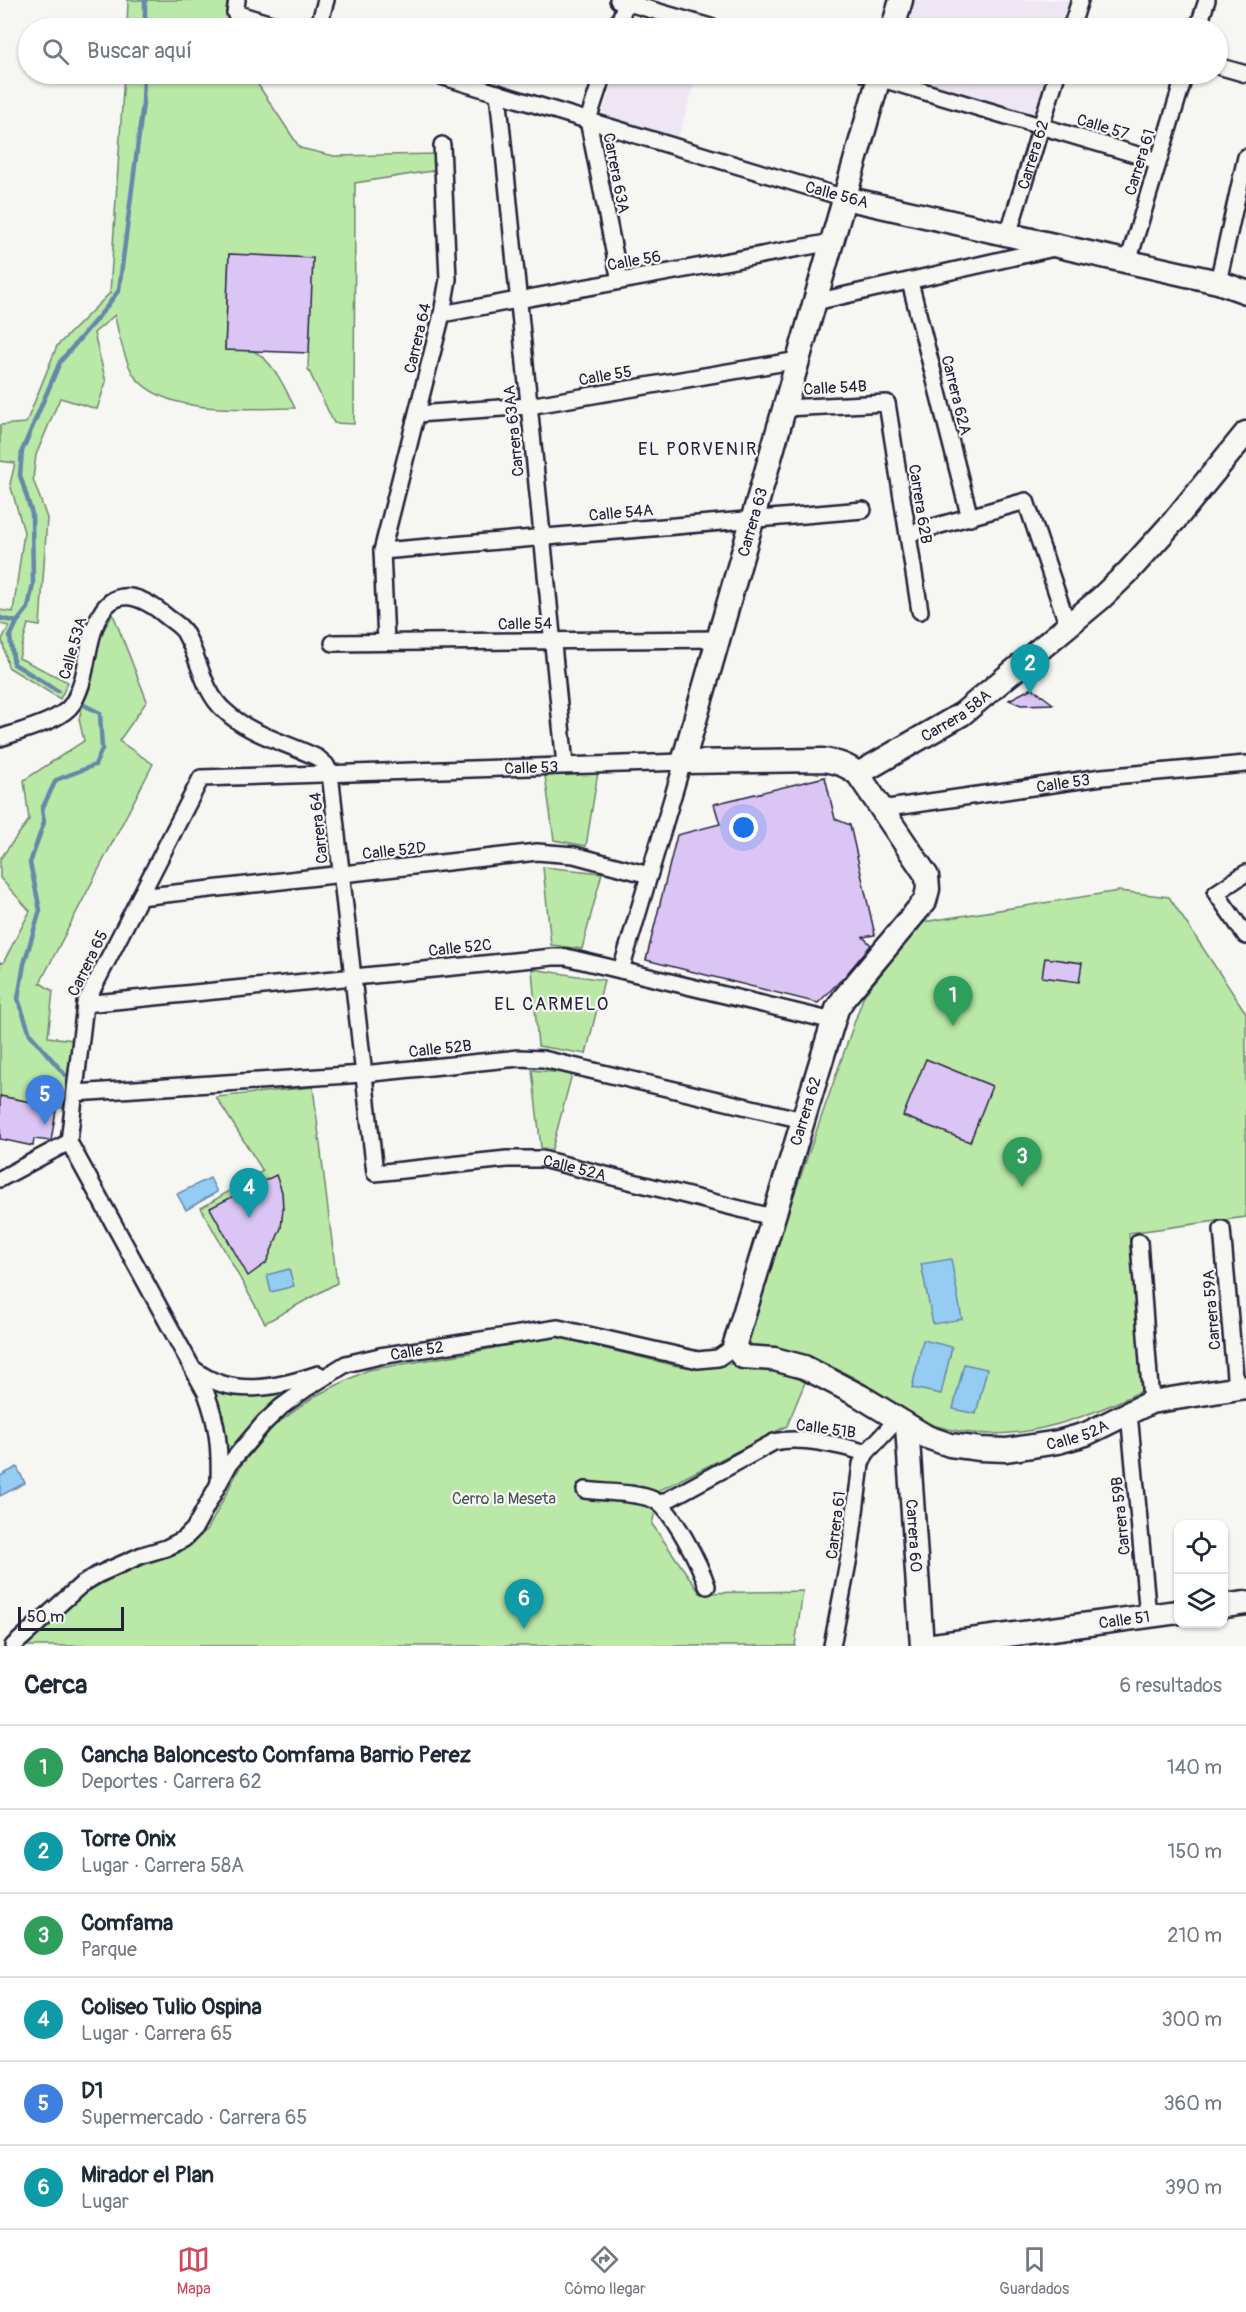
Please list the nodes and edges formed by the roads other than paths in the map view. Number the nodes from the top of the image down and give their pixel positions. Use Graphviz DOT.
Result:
graph roads {
  1 [pos="326,0"];
  2 [pos="901,0"];
  3 [pos="1080,0"];
  4 [pos="1206,0"];
  5 [pos="622,1"];
  6 [pos="236,7"];
  7 [pos="262,18"];
  8 [pos="321,18"];
  9 [pos="619,18"];
  10 [pos="680,18"];
  11 [pos="896,18"];
  12 [pos="1077,18"];
  13 [pos="1201,18"];
  14 [pos="1228,69"];
  15 [pos="1246,74"];
  16 [pos="468,84"];
  17 [pos="600,84"];
  18 [pos="873,84"];
  19 [pos="904,84"];
  20 [pos="1054,84"];
  21 [pos="1182,84"];
  22 [pos="498,93"];
  23 [pos="588,120"];
  24 [pos="1041,126"];
  25 [pos="442,145"];
  26 [pos="1246,157"];
  27 [pos="1158,161"];
  28 [pos="845,198"];
  29 [pos="1008,235"];
  30 [pos="832,242"];
  31 [pos="1061,246"];
  32 [pos="1128,262"];
  33 [pos="620,281"];
  34 [pos="910,282"];
  35 [pos="1218,282"];
  36 [pos="1246,292"];
  37 [pos="519,300"];
  38 [pos="815,303"];
  39 [pos="442,314"];
  40 [pos="798,360"];
  41 [pos="887,403"];
  42 [pos="529,406"];
  43 [pos="784,408"];
  44 [pos="417,414"];
  45 [pos="1246,433"];
  46 [pos="862,510"];
  47 [pos="970,518"];
  48 [pos="752,519"];
  49 [pos="908,534"];
  50 [pos="542,537"];
  51 [pos="382,551"];
  52 [pos="116,598"];
  53 [pos="920,611"];
  54 [pos="1068,626"];
  55 [pos="718,639"];
  56 [pos="552,641"];
  57 [pos="386,642"];
  58 [pos="333,643"];
  59 [pos="0,738"];
  60 [pos="683,762"];
  61 [pos="1246,764"];
  62 [pos="564,765"];
  63 [pos="330,773"];
  64 [pos="858,774"];
  65 [pos="201,778"];
  66 [pos="881,809"];
  67 [pos="1246,873"];
  68 [pos="341,874"];
  69 [pos="649,875"];
  70 [pos="140,897"];
  71 [pos="1246,936"];
  72 [pos="621,970"];
  73 [pos="352,976"];
  74 [pos="85,1004"];
  75 [pos="833,1021"];
  76 [pos="363,1074"];
  77 [pos="75,1093"];
  78 [pos="803,1120"];
  79 [pos="69,1142"];
  80 [pos="375,1173"];
  81 [pos="0,1179"];
  82 [pos="772,1217"];
  83 [pos="1222,1229"];
  84 [pos="1139,1242"];
  85 [pos="734,1347"];
  86 [pos="346,1364"];
  87 [pos="191,1367"];
  88 [pos="1241,1388"];
  89 [pos="1151,1402"];
  90 [pos="1129,1413"];
  91 [pos="902,1423"];
  92 [pos="866,1453"];
  93 [pos="219,1482"];
  94 [pos="585,1490"];
  95 [pos="660,1504"];
  96 [pos="707,1586"];
  97 [pos="1246,1603"];
  98 [pos="1228,1605"];
  99 [pos="1174,1613"];
  100 [pos="1148,1616"];
  101 [pos="997,1641"];
  102 [pos="13,1646"];
  103 [pos="832,1646"];
  104 [pos="924,1646"];
  1 -- 8 [label="street"];
  2 -- 11 [label="street"];
  3 -- 12 [label="street"];
  4 -- 13 [label="street"];
  5 -- 9 [label="street"];
  5 -- 10 [label="street"];
  6 -- 7 [label="street"];
  14 -- 15 [label="street"];
  16 -- 22 [label="street, Calle 56A"];
  17 -- 23 [label="street, Carrera 63A"];
  18 -- 28 [label="street, Carrera 63"];
  19 -- 24 [label="street, Calle 57"];
  20 -- 24 [label="street, Carrera 62"];
  21 -- 27 [label="street, Carrera 61"];
  22 -- 23 [label="street, Calle 56A"];
  22 -- 37 [label="street, Carrera 63AA"];
  23 -- 28 [label="street, Calle 56A"];
  23 -- 33 [label="street, Carrera 63A"];
  24 -- 27 [label="street, Calle 57"];
  24 -- 29 [label="street, Carrera 62"];
  25 -- 39 [label="street, Carrera 64"];
  26 -- 35 [label="street"];
  27 -- 32 [label="street, Carrera 61"];
  28 -- 29 [label="street, Calle 56A"];
  28 -- 30 [label="street, Carrera 63"];
  29 -- 31 [label="street, Calle 56A"];
  30 -- 33 [label="street, Calle 56"];
  30 -- 38 [label="street, Carrera 63"];
  31 -- 32 [label="street, Calle 56A"];
  31 -- 34 [label="street"];
  32 -- 35 [label="street, Calle 56A"];
  33 -- 37 [label="street, Calle 56"];
  34 -- 38 [label="street"];
  34 -- 47 [label="street, Carrera 62A"];
  35 -- 36 [label="street, Calle 56A"];
  37 -- 39 [label="street, Calle 56"];
  37 -- 42 [label="street, Carrera 63AA"];
  38 -- 40 [label="street, Carrera 63"];
  39 -- 44 [label="street, Carrera 64"];
  40 -- 42 [label="street, Calle 55"];
  40 -- 43 [label="street, Carrera 63"];
  41 -- 43 [label="street, Calle 54B"];
  41 -- 49 [label="street, Carrera 62B"];
  42 -- 44 [label="street, Calle 55"];
  42 -- 50 [label="street, Carrera 63AA"];
  43 -- 48 [label="street, Carrera 63"];
  44 -- 51 [label="street, Carrera 64"];
  45 -- 54 [label="street, Carrera 58A"];
  46 -- 48 [label="street, Calle 54A"];
  47 -- 49 [label="street"];
  47 -- 54 [label="street"];
  48 -- 50 [label="street, Calle 54A"];
  48 -- 55 [label="street, Carrera 63"];
  49 -- 53 [label="street, Carrera 62B"];
  50 -- 51 [label="street, Calle 54A"];
  50 -- 56 [label="street, Carrera 63AA"];
  51 -- 57 [label="street, Carrera 64"];
  52 -- 59 [label="street, Calle 53A"];
  52 -- 63 [label="street, Carrera 64"];
  54 -- 64 [label="street, Carrera 58A"];
  55 -- 56 [label="street, Calle 54"];
  55 -- 60 [label="street, Carrera 63"];
  56 -- 57 [label="street, Calle 54"];
  56 -- 62 [label="street, Carrera 63AA"];
  57 -- 58 [label="street, Calle 54"];
  60 -- 62 [label="street, Calle 53"];
  60 -- 64 [label="street, Calle 53"];
  60 -- 69 [label="street, Carrera 63"];
  61 -- 66 [label="street, Calle 53"];
  62 -- 63 [label="street, Calle 53"];
  63 -- 65 [label="street, Calle 53"];
  63 -- 68 [label="street, Carrera 64"];
  64 -- 66 [label="street"];
  65 -- 70 [label="street, Carrera 65"];
  66 -- 75 [label="street, Carrera 62"];
  67 -- 71 [label="street"];
  68 -- 69 [label="street, Calle 52D"];
  68 -- 70 [label="street, Calle 52D"];
  68 -- 73 [label="street, Carrera 64"];
  69 -- 72 [label="street, Carrera 63"];
  70 -- 74 [label="street, Carrera 65"];
  72 -- 73 [label="street, Calle 52C"];
  72 -- 75 [label="street, Calle 52C"];
  73 -- 74 [label="street, Calle 52C"];
  73 -- 76 [label="street, Carrera 64"];
  74 -- 77 [label="street, Carrera 65"];
  75 -- 78 [label="street, Carrera 62"];
  76 -- 77 [label="street, Calle 52B"];
  76 -- 78 [label="street, Calle 52B"];
  76 -- 80 [label="street, Carrera 64"];
  77 -- 79 [label="street, Carrera 65"];
  78 -- 82 [label="street, Carrera 62"];
  79 -- 81 [label="street"];
  79 -- 87 [label="street"];
  80 -- 82 [label="street, Calle 52A"];
  82 -- 85 [label="street, Carrera 62"];
  83 -- 88 [label="street, Carrera 59A"];
  84 -- 89 [label="street"];
  85 -- 86 [label="street, Calle 52"];
  85 -- 91 [label="street"];
  86 -- 87 [label="street"];
  86 -- 93 [label="street, Calle 52"];
  87 -- 93 [label="street"];
  88 -- 89 [label="street, Calle 52A"];
  89 -- 90 [label="street, Calle 52A"];
  90 -- 91 [label="street, Calle 52A"];
  90 -- 100 [label="street, Carrera 59B"];
  91 -- 92 [label="street, Carrera 61"];
  91 -- 104 [label="street, Carrera 60"];
  92 -- 95 [label="street, Calle 51B"];
  92 -- 103 [label="street, Carrera 61"];
  93 -- 102 [label="street, Calle 52"];
  94 -- 95 [label="street"];
  95 -- 96 [label="street"];
  97 -- 98 [label="street"];
  99 -- 100 [label="street, Calle 51"];
  100 -- 101 [label="street, Calle 51"];
  101 -- 104 [label="street, Calle 51"];
}
